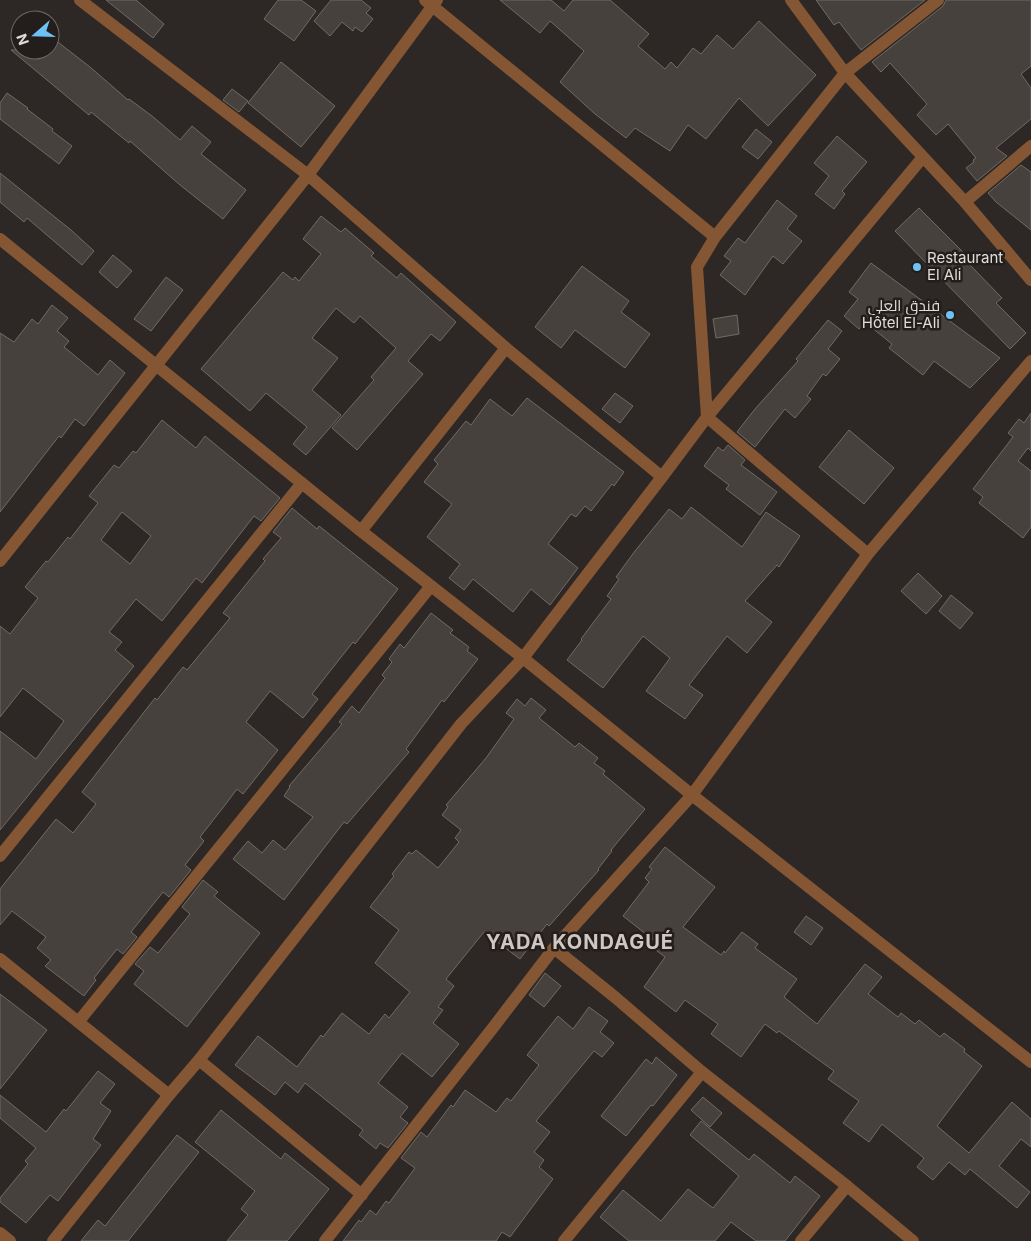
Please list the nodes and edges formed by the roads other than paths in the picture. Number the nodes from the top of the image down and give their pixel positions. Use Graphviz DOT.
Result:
graph roads {
  1 [pos="80,0"];
  2 [pos="791,0"];
  3 [pos="938,0"];
  4 [pos="432,2"];
  5 [pos="845,73"];
  6 [pos="1031,146"];
  7 [pos="923,157"];
  8 [pos="308,175"];
  9 [pos="965,202"];
  10 [pos="715,237"];
  11 [pos="0,239"];
  12 [pos="1031,280"];
  13 [pos="506,348"];
  14 [pos="1031,361"];
  15 [pos="156,364"];
  16 [pos="706,417"];
  17 [pos="662,477"];
  18 [pos="302,483"];
  19 [pos="361,531"];
  20 [pos="868,554"];
  21 [pos="0,561"];
  22 [pos="431,586"];
  23 [pos="523,658"];
  24 [pos="692,795"];
  25 [pos="0,856"];
  26 [pos="554,948"];
  27 [pos="0,959"];
  28 [pos="79,1022"];
  29 [pos="198,1060"];
  30 [pos="1031,1062"];
  31 [pos="702,1072"];
  32 [pos="169,1095"];
  33 [pos="847,1186"];
  34 [pos="362,1194"];
  35 [pos="0,1233"];
  36 [pos="10,1241"];
  37 [pos="53,1241"];
  38 [pos="325,1241"];
  39 [pos="564,1241"];
  40 [pos="801,1241"];
  41 [pos="913,1241"];
  1 -- 8 [label="street"];
  2 -- 5 [label="street"];
  3 -- 5 [label="street"];
  4 -- 8 [label="street"];
  4 -- 10 [label="street"];
  5 -- 7 [label="street"];
  5 -- 10 [label="street"];
  6 -- 9 [label="street"];
  7 -- 9 [label="street"];
  7 -- 16 [label="street"];
  8 -- 13 [label="street"];
  8 -- 15 [label="street"];
  9 -- 12 [label="street"];
  10 -- 16 [label="street"];
  11 -- 15 [label="street"];
  13 -- 17 [label="street"];
  13 -- 19 [label="street"];
  14 -- 20 [label="street"];
  15 -- 18 [label="street"];
  15 -- 21 [label="street"];
  16 -- 17 [label="street"];
  16 -- 20 [label="street"];
  17 -- 23 [label="street"];
  18 -- 19 [label="street"];
  18 -- 25 [label="street"];
  19 -- 22 [label="street"];
  20 -- 24 [label="street"];
  22 -- 23 [label="street"];
  22 -- 28 [label="street"];
  23 -- 24 [label="street"];
  23 -- 29 [label="street"];
  24 -- 26 [label="street"];
  24 -- 30 [label="street"];
  26 -- 31 [label="street"];
  26 -- 34 [label="street"];
  27 -- 28 [label="street"];
  28 -- 32 [label="street"];
  29 -- 32 [label="street"];
  29 -- 34 [label="street"];
  31 -- 33 [label="street"];
  31 -- 39 [label="street"];
  32 -- 37 [label="street"];
  33 -- 40 [label="street"];
  33 -- 41 [label="street"];
  34 -- 38 [label="street"];
  35 -- 36 [label="street"];
}
